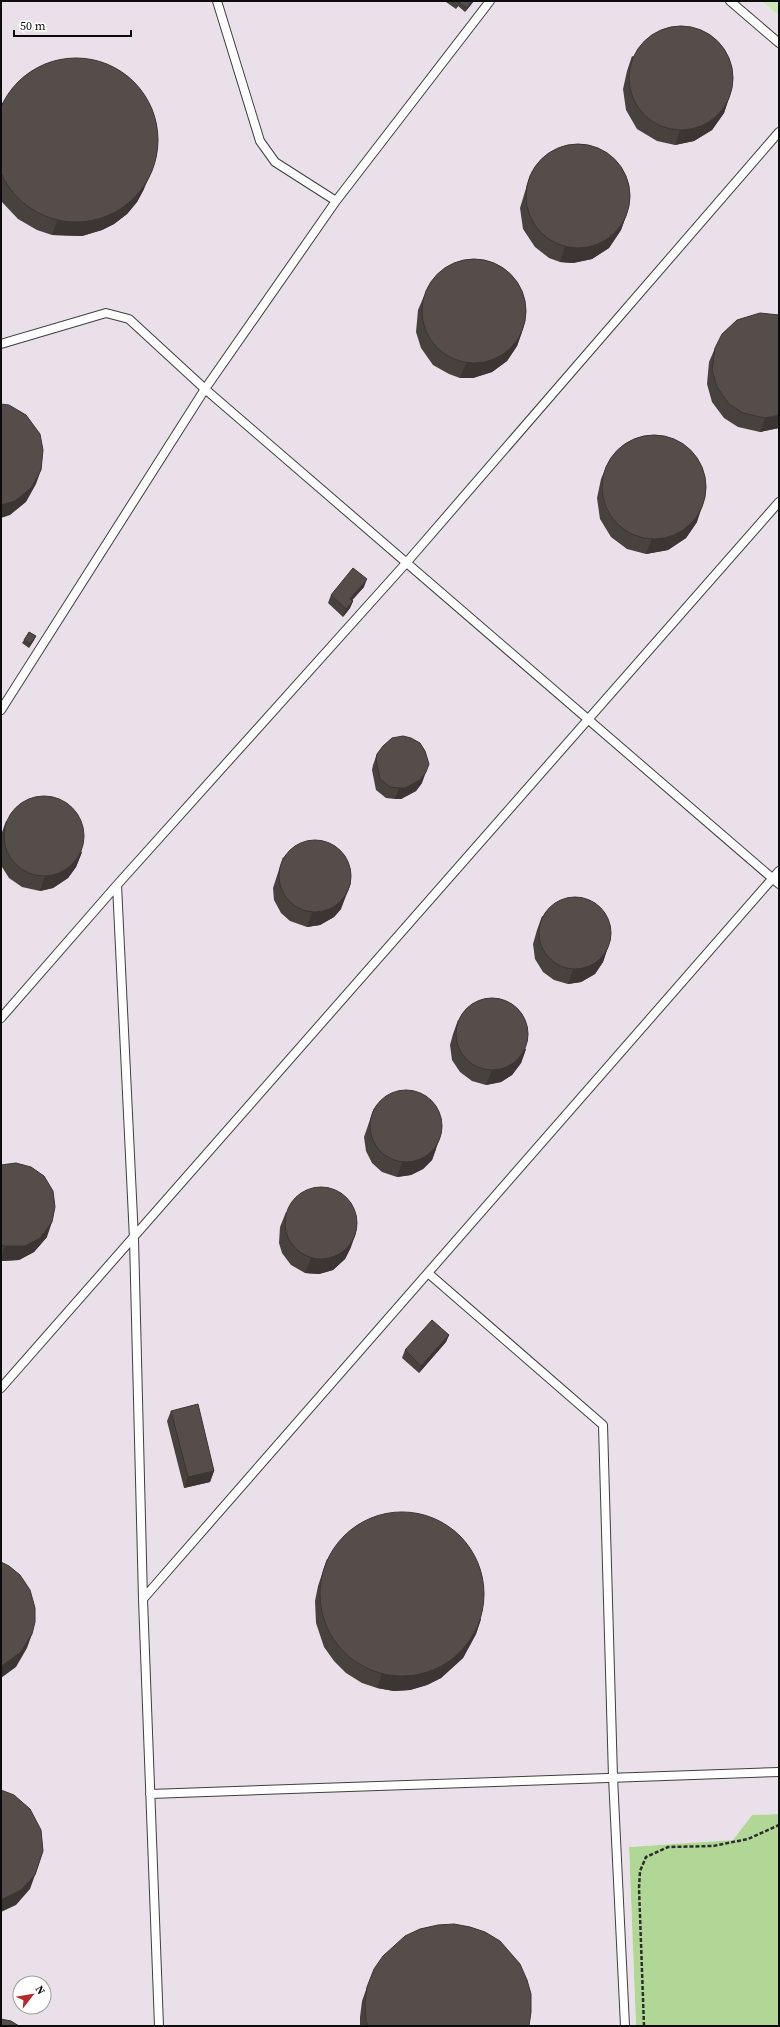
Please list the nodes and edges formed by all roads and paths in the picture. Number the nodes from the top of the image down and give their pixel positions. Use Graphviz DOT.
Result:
graph roads {
  1 [pos="217,1"];
  2 [pos="490,1"];
  3 [pos="730,1"];
  4 [pos="779,43"];
  5 [pos="779,132"];
  6 [pos="336,201"];
  7 [pos="1,344"];
  8 [pos="206,388"];
  9 [pos="779,502"];
  10 [pos="407,562"];
  11 [pos="1,710"];
  12 [pos="588,719"];
  13 [pos="779,871"];
  14 [pos="772,878"];
  15 [pos="779,884"];
  16 [pos="116,885"];
  17 [pos="1,1018"];
  18 [pos="134,1239"];
  19 [pos="428,1273"];
  20 [pos="1,1388"];
  21 [pos="143,1599"];
  22 [pos="779,1772"];
  23 [pos="614,1777"];
  24 [pos="150,1794"];
  25 [pos="779,1825"];
  26 [pos="159,2026"];
  27 [pos="625,2026"];
  28 [pos="644,2026"];
  1 -- 6 [label="lane"];
  2 -- 6 [label="lane"];
  3 -- 4 [label="lane"];
  5 -- 10 [label="lane"];
  6 -- 8 [label="lane"];
  7 -- 8 [label="lane"];
  8 -- 10 [label="lane"];
  8 -- 11 [label="lane"];
  9 -- 12 [label="lane"];
  10 -- 12 [label="lane"];
  10 -- 16 [label="lane"];
  12 -- 14 [label="lane"];
  12 -- 18 [label="lane"];
  13 -- 14 [label="lane"];
  14 -- 15 [label="lane"];
  14 -- 19 [label="lane"];
  16 -- 17 [label="lane"];
  16 -- 18 [label="lane"];
  18 -- 20 [label="lane"];
  18 -- 21 [label="lane"];
  19 -- 21 [label="lane"];
  19 -- 23 [label="lane"];
  21 -- 24 [label="lane"];
  22 -- 23 [label="lane"];
  23 -- 24 [label="lane"];
  23 -- 27 [label="lane"];
  24 -- 26 [label="lane"];
  25 -- 28 [label="path"];
}
